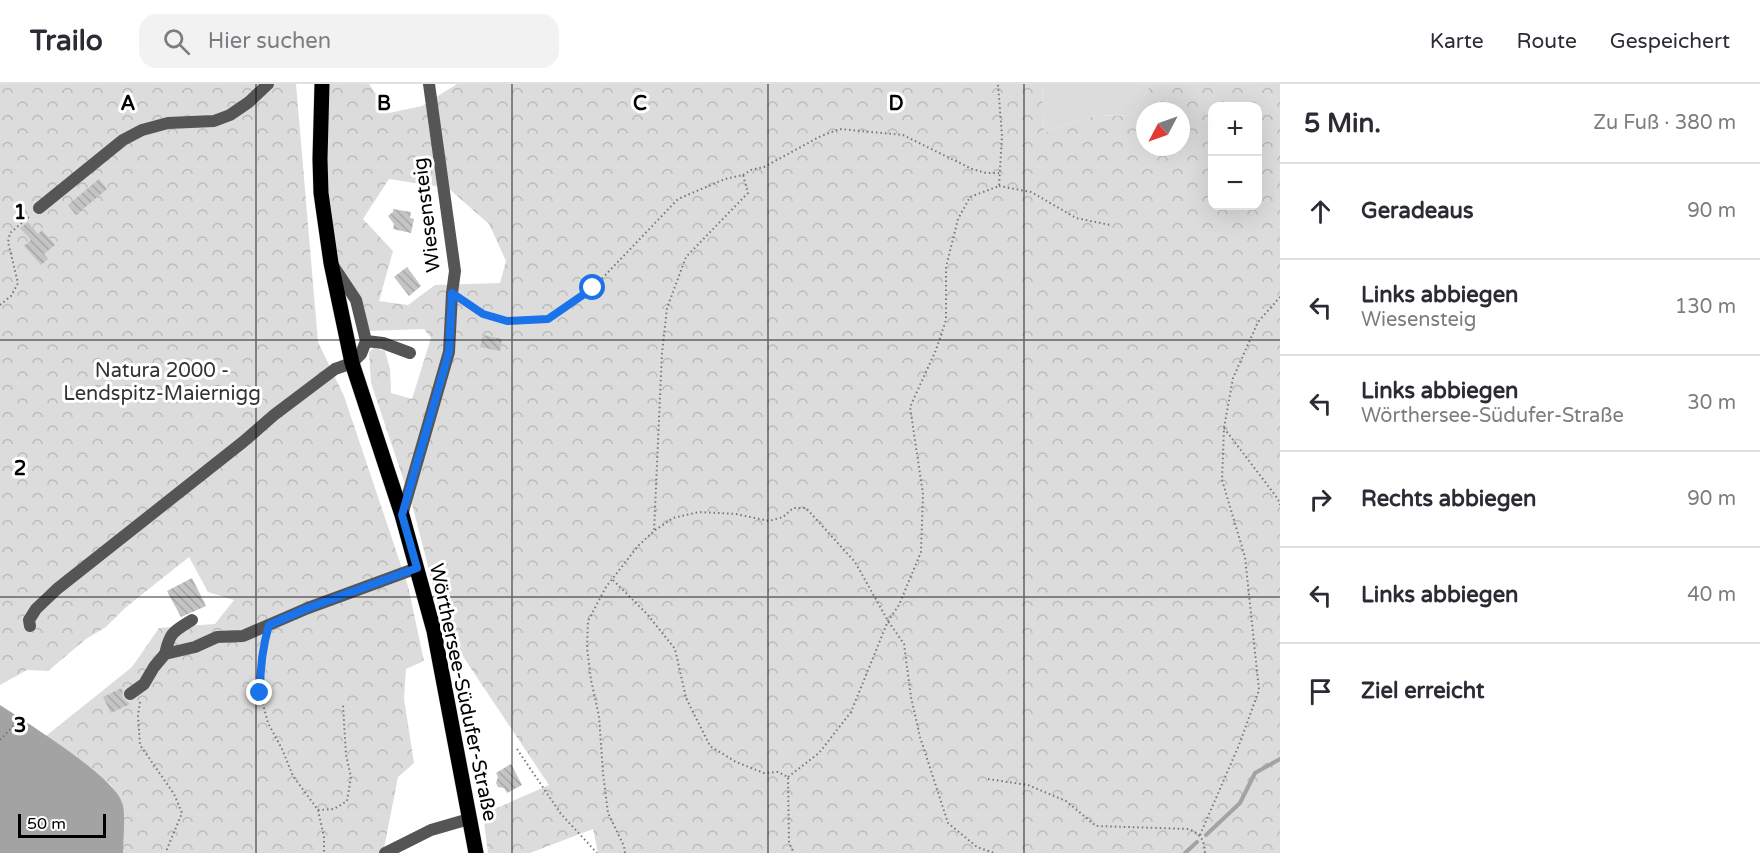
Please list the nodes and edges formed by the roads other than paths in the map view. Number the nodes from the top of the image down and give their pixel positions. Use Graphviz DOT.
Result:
graph roads {
  1 [pos="268,84"];
  2 [pos="322,84"];
  3 [pos="429,84"];
  4 [pos="39,208"];
  5 [pos="331,263"];
  6 [pos="366,341"];
  7 [pos="410,353"];
  8 [pos="352,363"];
  9 [pos="402,515"];
  10 [pos="417,568"];
  11 [pos="192,620"];
  12 [pos="30,626"];
  13 [pos="165,654"];
  14 [pos="130,694"];
  15 [pos="469,819"];
  16 [pos="385,853"];
  17 [pos="476,853"];
  1 -- 4 [label="street"];
  2 -- 5 [label="main road, Wörthersee-Südufer-Straße"];
  3 -- 9 [label="street, Wiesensteig"];
  5 -- 6 [label="street"];
  5 -- 8 [label="main road, Wörthersee-Südufer-Straße"];
  6 -- 7 [label="street"];
  6 -- 8 [label="street"];
  8 -- 9 [label="main road, Wörthersee-Südufer-Straße"];
  8 -- 12 [label="street"];
  9 -- 10 [label="main road, Wörthersee-Südufer-Straße"];
  10 -- 13 [label="street"];
  10 -- 15 [label="main road, Wörthersee-Südufer-Straße"];
  11 -- 13 [label="street"];
  13 -- 14 [label="street"];
  15 -- 16 [label="street"];
  15 -- 17 [label="main road, Wörthersee-Südufer-Straße"];
}
